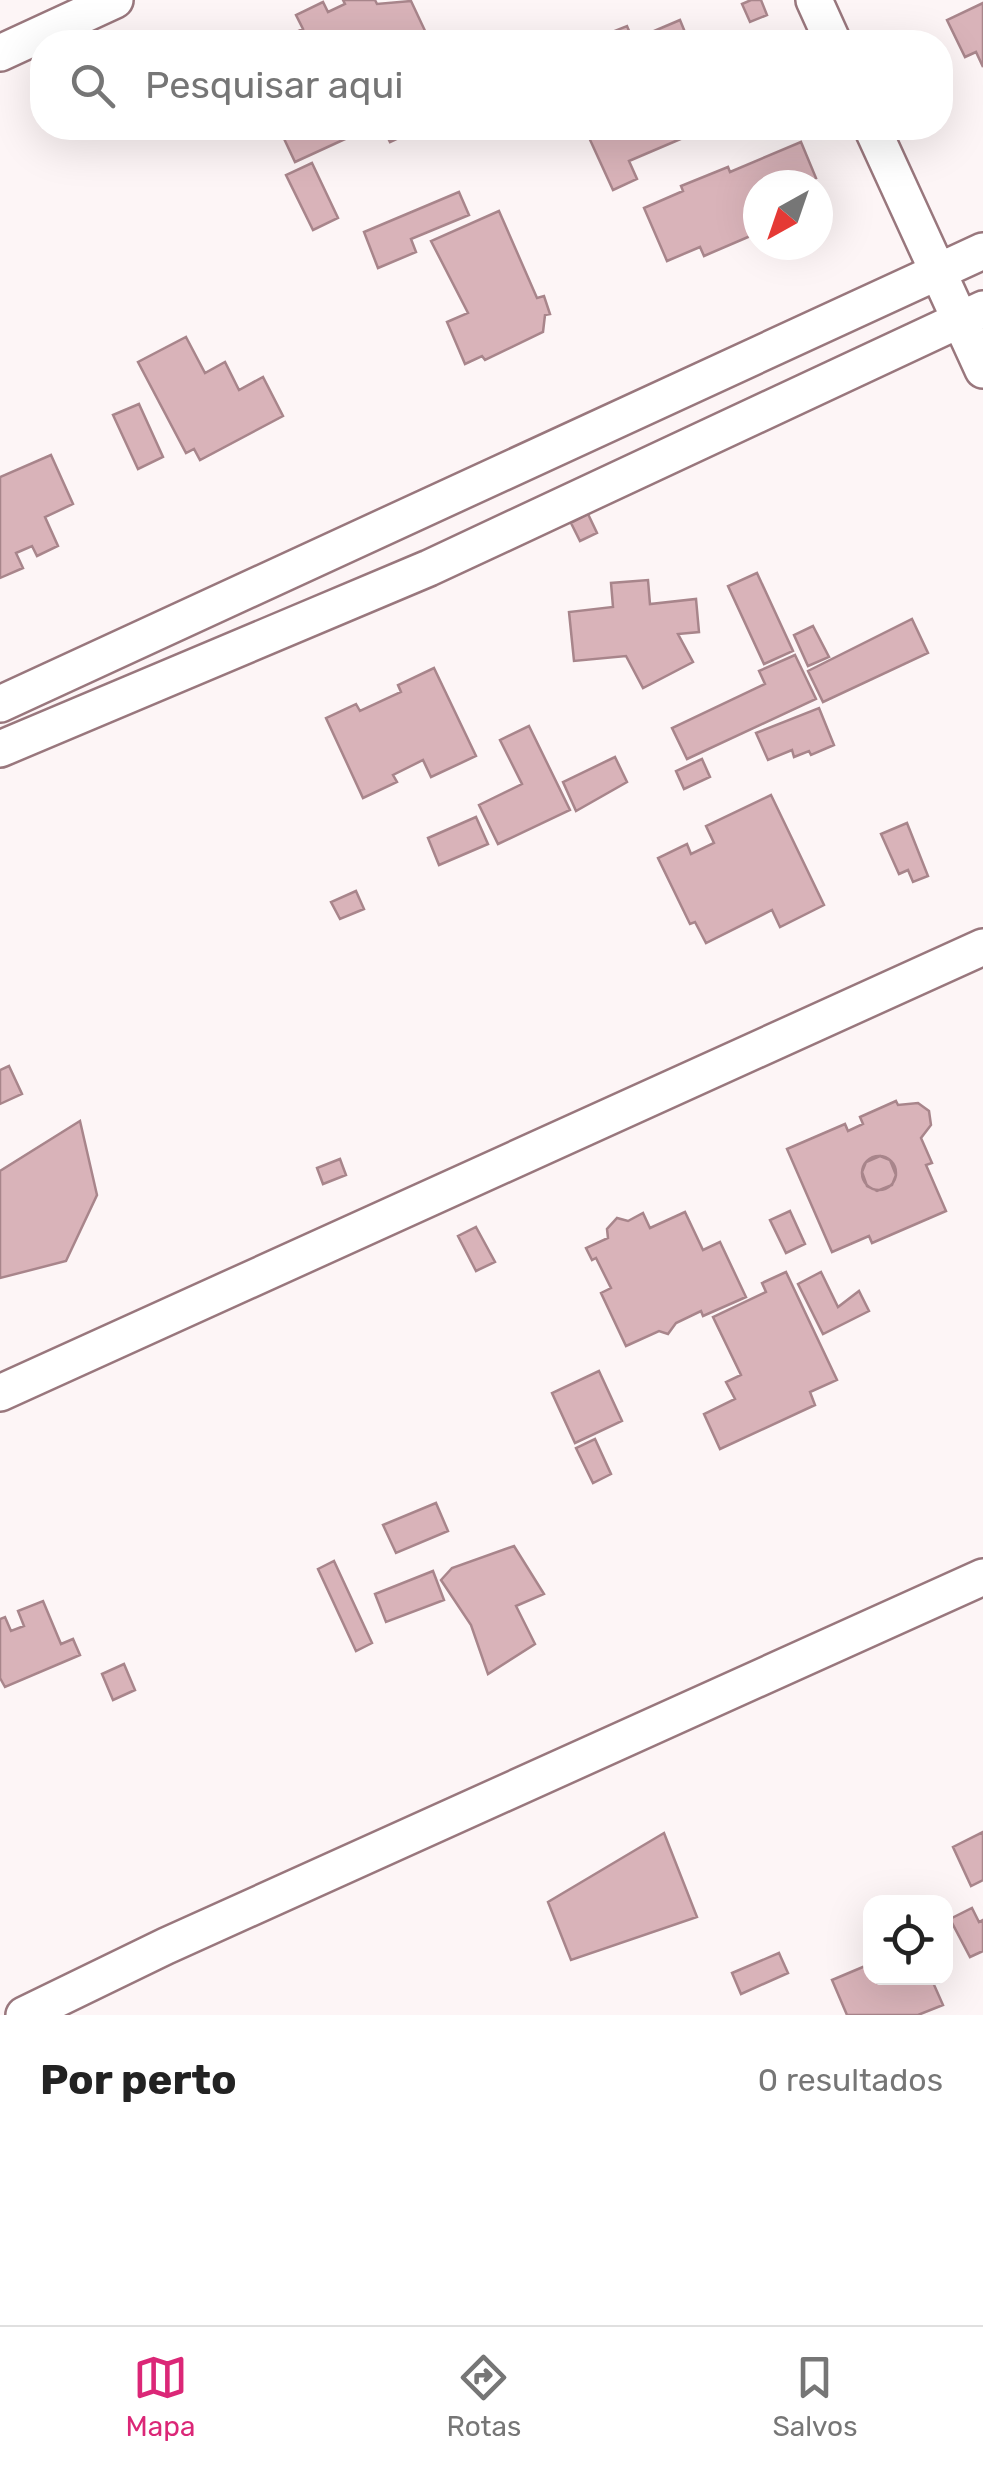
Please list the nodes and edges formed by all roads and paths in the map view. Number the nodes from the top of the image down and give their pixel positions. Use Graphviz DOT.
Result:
graph roads {
  1 [pos="115,0"];
  2 [pos="814,0"];
  3 [pos="49,30"];
  4 [pos="828,30"];
  5 [pos="30,38"];
  6 [pos="0,52"];
  7 [pos="878,140"];
  8 [pos="983,252"];
  9 [pos="938,272"];
  10 [pos="971,314"];
  11 [pos="983,370"];
  12 [pos="412,518"];
  13 [pos="428,568"];
  14 [pos="0,704"];
  15 [pos="0,749"];
  16 [pos="983,947"];
  17 [pos="0,1393"];
  18 [pos="983,1577"];
  19 [pos="24,2015"];
  1 -- 3 [label="street"];
  2 -- 4 [label="street"];
  5 -- 6 [label="street"];
  7 -- 9 [label="street"];
  8 -- 9 [label="street"];
  9 -- 10 [label="street"];
  9 -- 12 [label="street"];
  10 -- 11 [label="street"];
  10 -- 13 [label="street"];
  12 -- 13 [label="street"];
  12 -- 14 [label="street"];
  13 -- 15 [label="street"];
  16 -- 17 [label="street"];
  18 -- 19 [label="street"];
}
